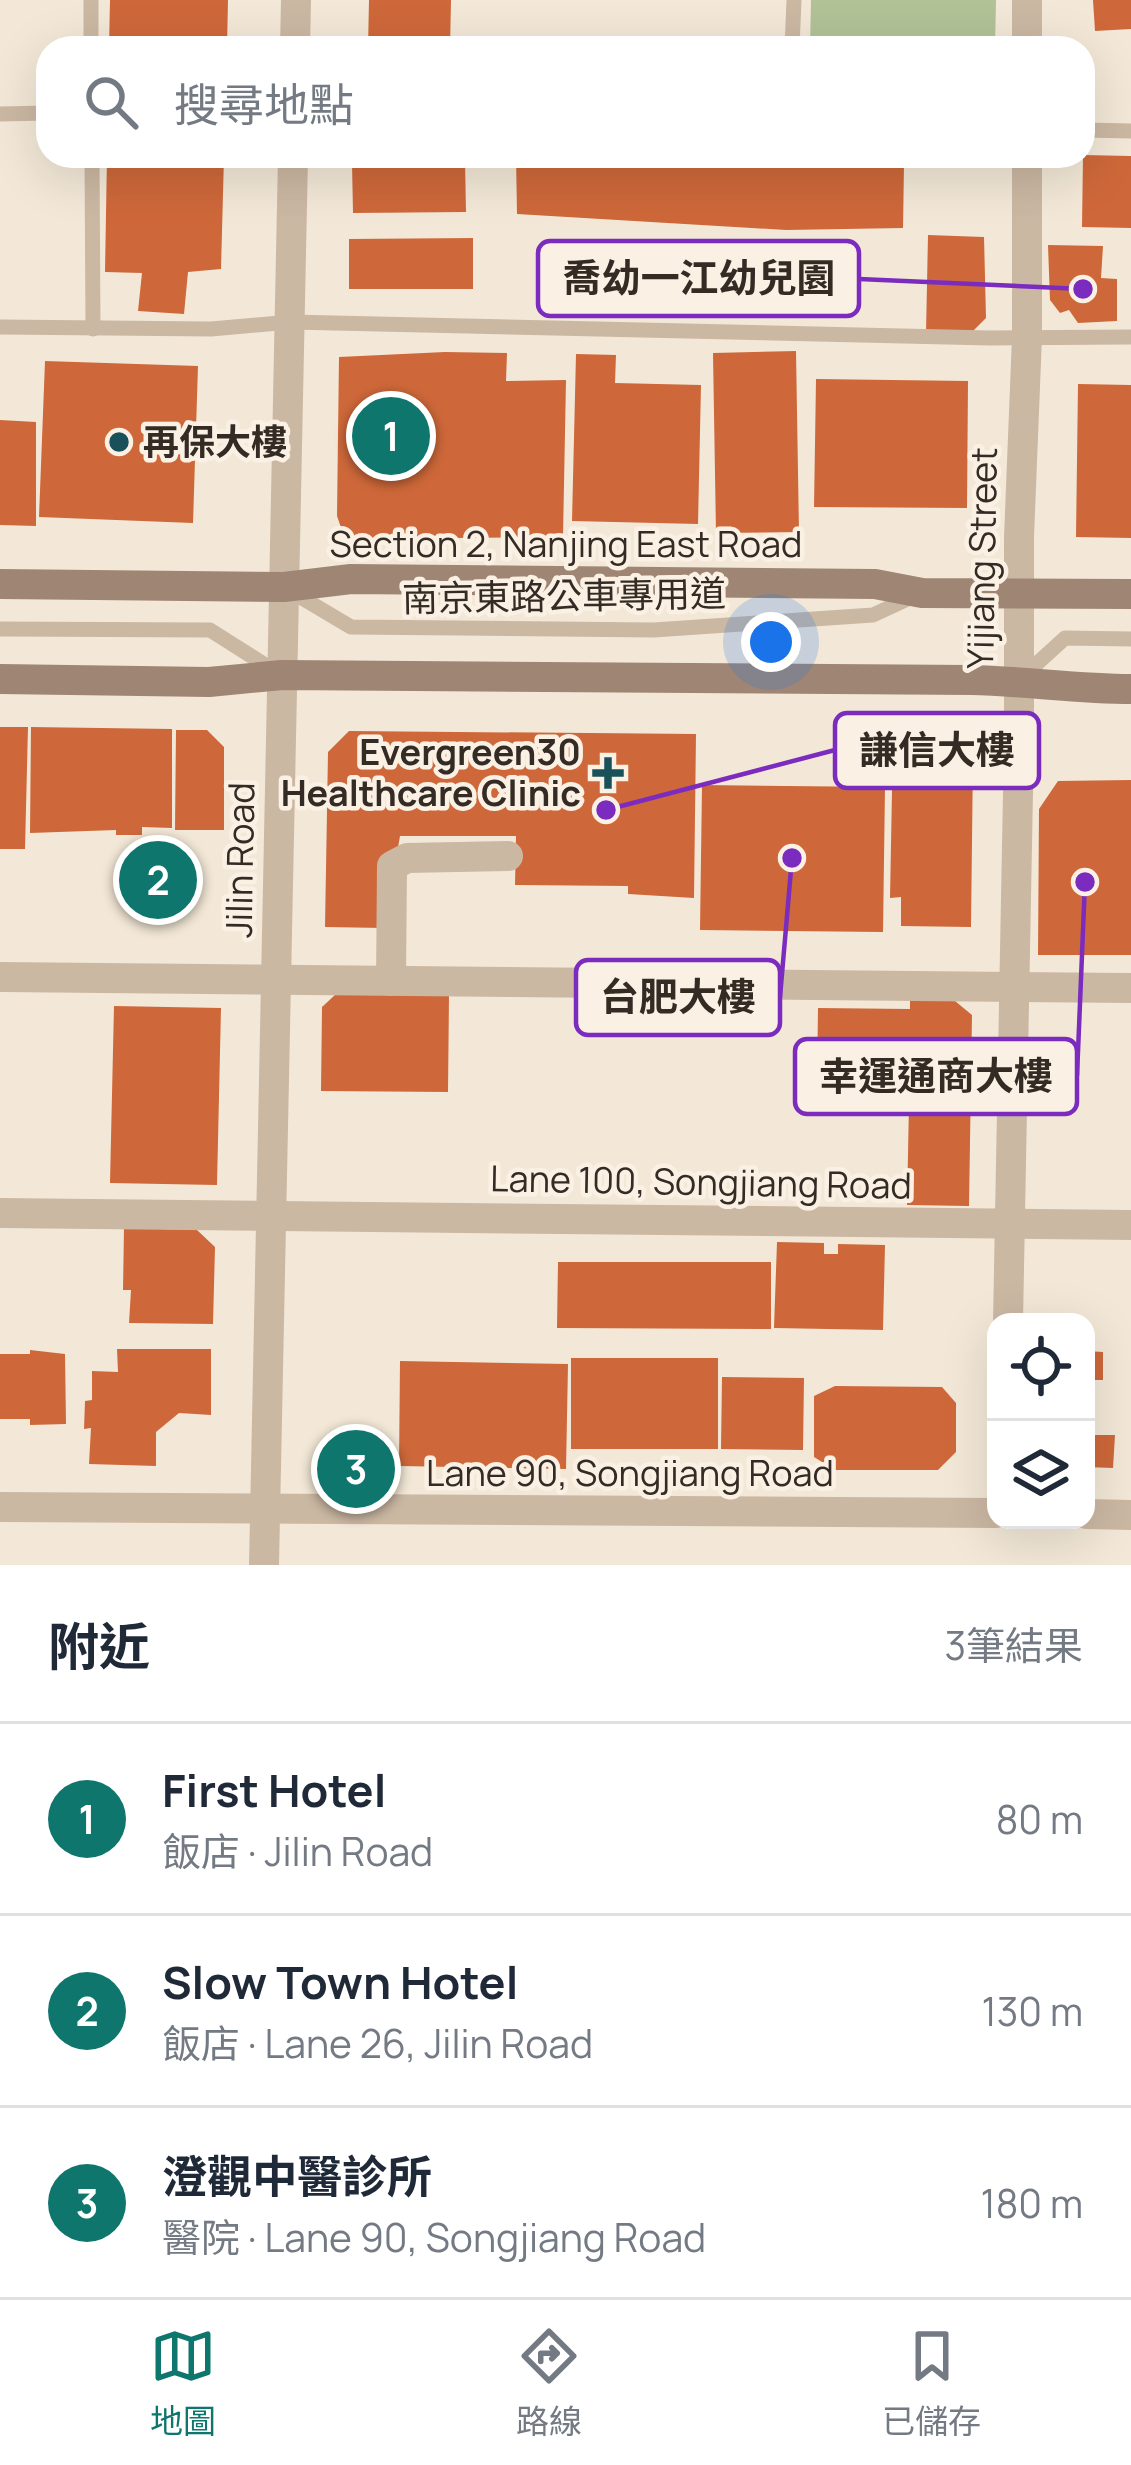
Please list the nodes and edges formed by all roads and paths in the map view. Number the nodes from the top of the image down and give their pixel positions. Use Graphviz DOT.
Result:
graph roads {
  1 [pos="91,0"];
  2 [pos="296,0"];
  3 [pos="794,0"];
  4 [pos="1028,0"];
  5 [pos="91,36"];
  6 [pos="295,36"];
  7 [pos="792,36"];
  8 [pos="1027,36"];
  9 [pos="36,112"];
  10 [pos="0,114"];
  11 [pos="1095,130"];
  12 [pos="1131,131"];
  13 [pos="92,168"];
  14 [pos="293,168"];
  15 [pos="1027,168"];
  16 [pos="290,322"];
  17 [pos="0,327"];
  18 [pos="93,329"];
  19 [pos="1027,337"];
  20 [pos="1131,337"];
  21 [pos="0,584"];
  22 [pos="284,587"];
  23 [pos="922,593"];
  24 [pos="1018,593"];
  25 [pos="1131,594"];
  26 [pos="0,629"];
  27 [pos="1131,639"];
  28 [pos="282,675"];
  29 [pos="0,679"];
  30 [pos="1018,680"];
  31 [pos="1131,689"];
  32 [pos="508,856"];
  33 [pos="0,977"];
  34 [pos="276,980"];
  35 [pos="391,980"];
  36 [pos="1014,987"];
  37 [pos="1131,988"];
  38 [pos="0,1214"];
  39 [pos="271,1217"];
  40 [pos="1009,1224"];
  41 [pos="1131,1225"];
  42 [pos="1008,1313"];
  43 [pos="0,1507"];
  44 [pos="265,1511"];
  45 [pos="987,1513"];
  46 [pos="1095,1514"];
  47 [pos="1131,1515"];
  48 [pos="264,1565"];
  1 -- 5 [label="lane"];
  2 -- 6 [label="street"];
  3 -- 7 [label="lane"];
  4 -- 8 [label="street"];
  9 -- 10 [label="lane"];
  11 -- 12 [label="lane"];
  13 -- 18 [label="lane"];
  14 -- 16 [label="street, Jilin Road"];
  15 -- 19 [label="street, Yijiang Street"];
  16 -- 18 [label="lane"];
  16 -- 19 [label="lane"];
  16 -- 22 [label="street, Jilin Road"];
  17 -- 18 [label="lane"];
  19 -- 20 [label="lane"];
  19 -- 24 [label="street, Yijiang Street"];
  21 -- 22 [label="main road, Section 2, Nanjing East Road"];
  22 -- 23 [label="main road, Section 2, Nanjing East Road"];
  22 -- 23 [label="lane, 南京東路公車專用道"];
  22 -- 28 [label="street, Jilin Road"];
  23 -- 24 [label="main road, Section 2, Nanjing East Road"];
  24 -- 25 [label="main road, Section 2, Nanjing East Road"];
  24 -- 30 [label="street, Yijiang Street"];
  26 -- 28 [label="lane"];
  27 -- 30 [label="lane"];
  28 -- 29 [label="main road"];
  28 -- 30 [label="main road"];
  28 -- 34 [label="street, Jilin Road"];
  30 -- 31 [label="main road"];
  30 -- 36 [label="street, Yijiang Street"];
  32 -- 35 [label="street"];
  33 -- 34 [label="street"];
  34 -- 35 [label="street"];
  34 -- 39 [label="street, Jilin Road"];
  35 -- 36 [label="street"];
  36 -- 37 [label="street"];
  36 -- 40 [label="street, Yijiang Street"];
  38 -- 39 [label="street, Lane 100, Songjiang Road"];
  39 -- 40 [label="street, Lane 100, Songjiang Road"];
  39 -- 44 [label="street, Jilin Road"];
  40 -- 41 [label="street, Lane 100, Songjiang Road"];
  40 -- 42 [label="street, Yijiang Street"];
  43 -- 44 [label="street, Lane 90, Songjiang Road"];
  44 -- 45 [label="street, Lane 90, Songjiang Road"];
  44 -- 48 [label="street, Jilin Road"];
  46 -- 47 [label="street"];
}
